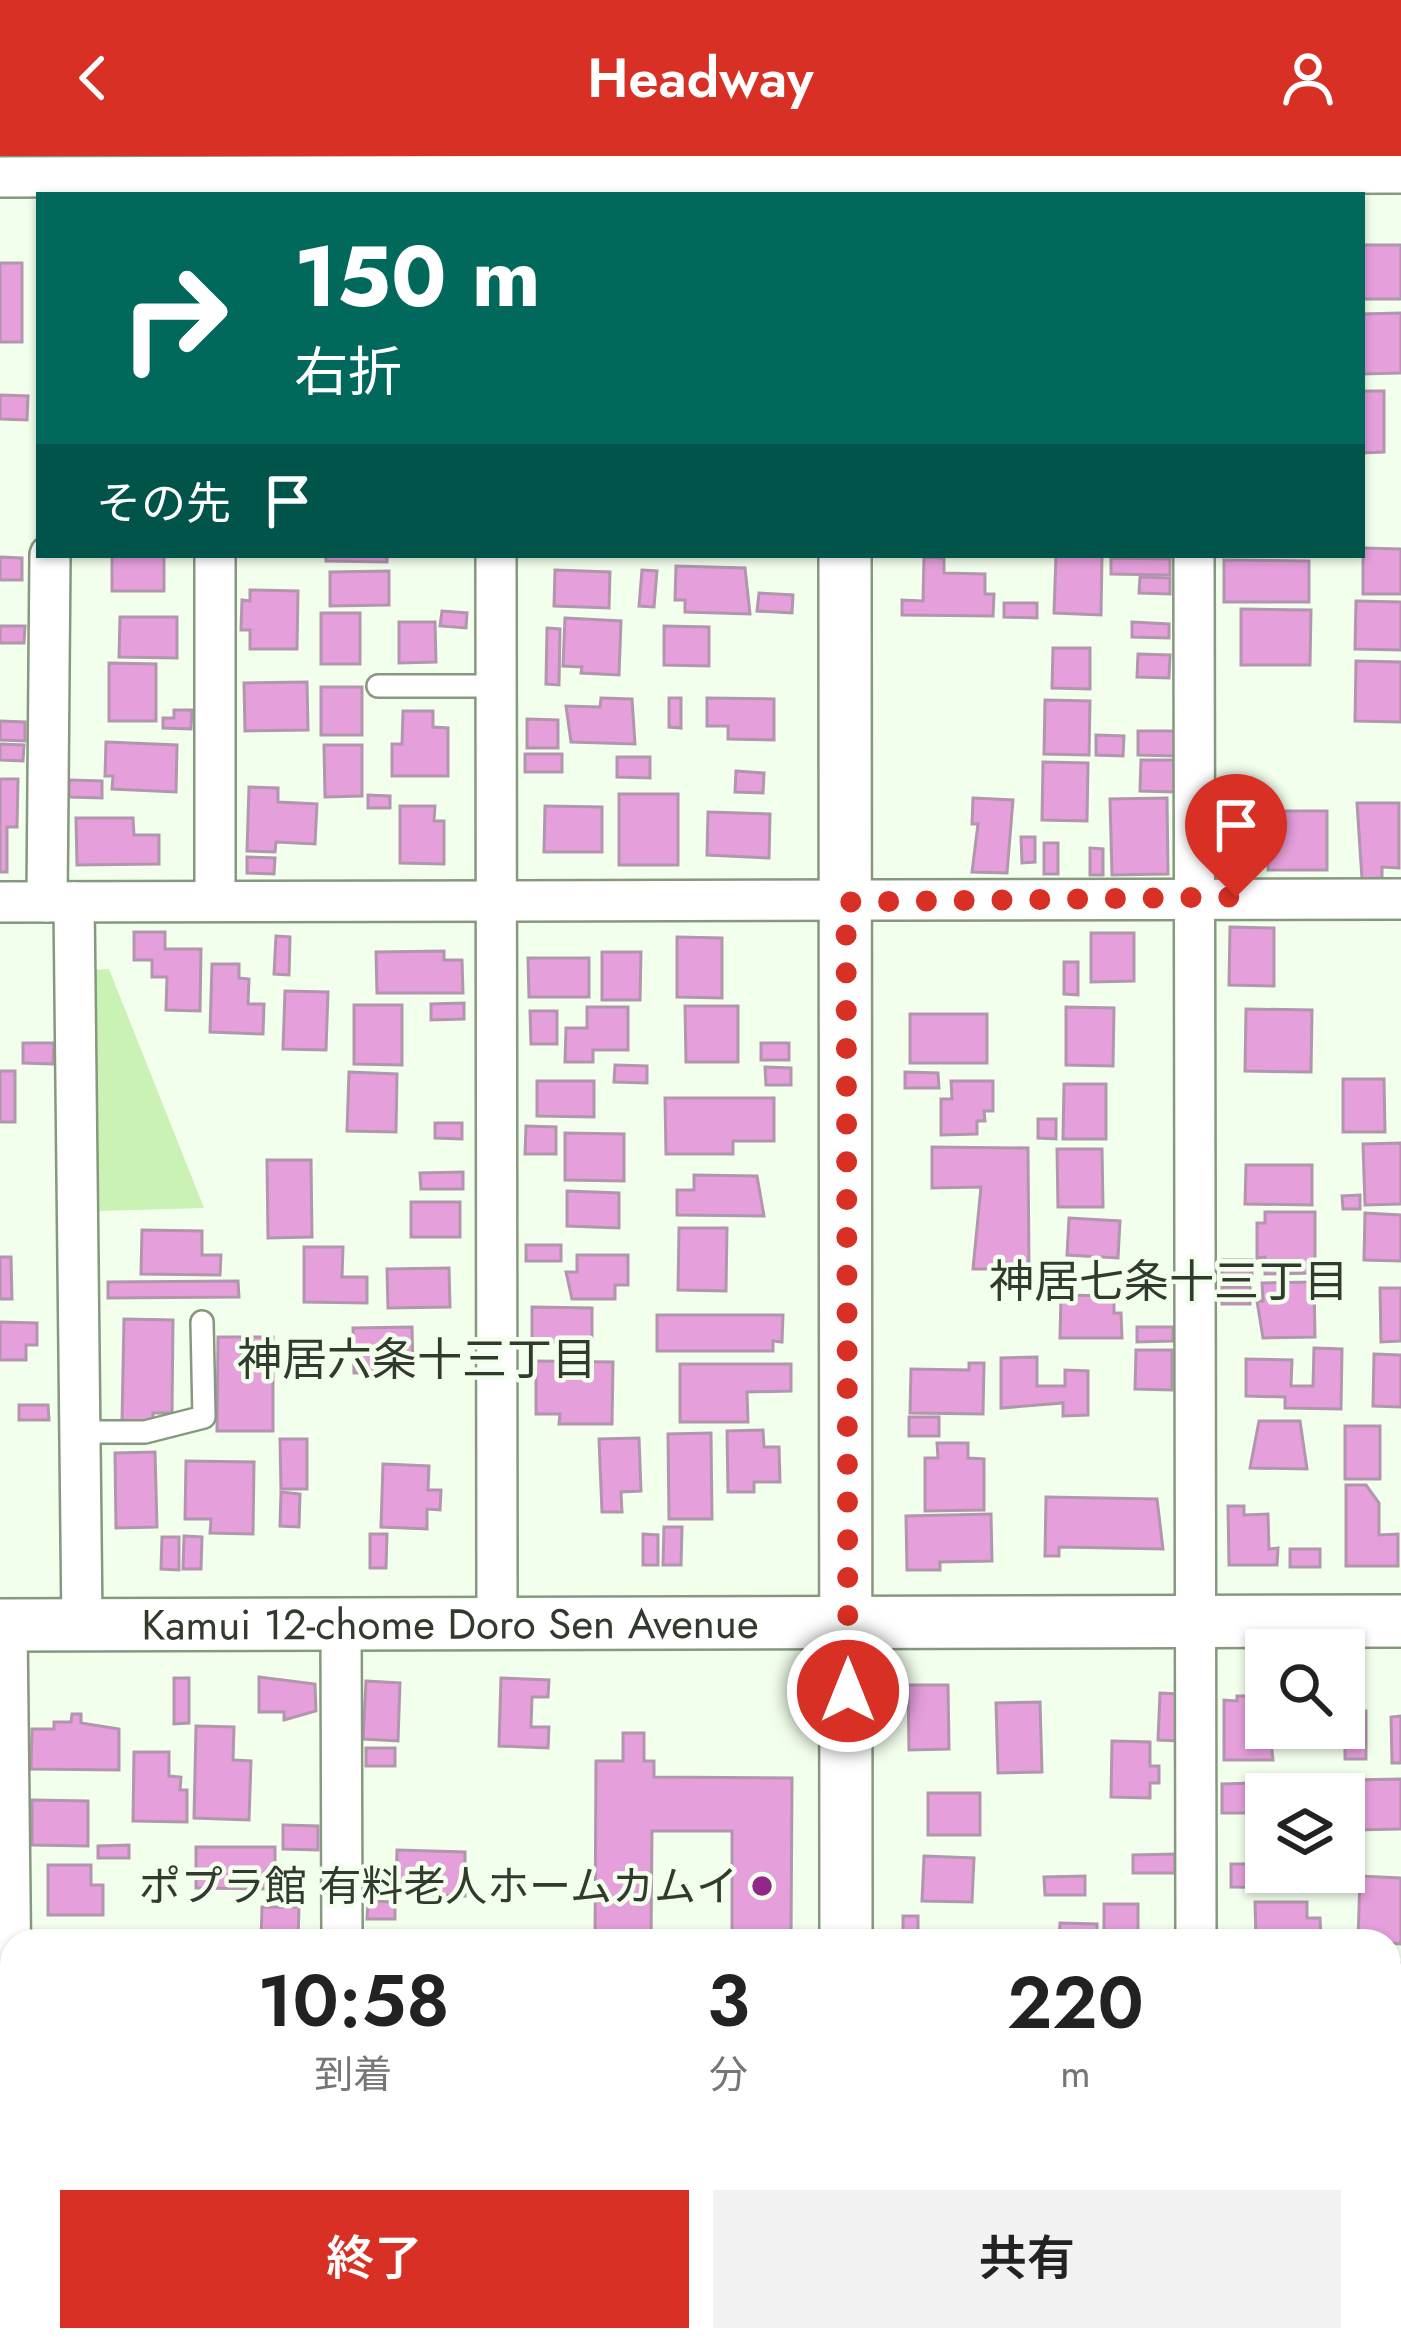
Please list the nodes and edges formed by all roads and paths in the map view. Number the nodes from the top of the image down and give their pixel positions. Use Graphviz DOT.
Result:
graph roads {
  1 [pos="1401,173"];
  2 [pos="497,175"];
  3 [pos="855,175"];
  4 [pos="1192,175"];
  5 [pos="223,176"];
  6 [pos="0,177"];
  7 [pos="53,186"];
  8 [pos="50,558"];
  9 [pos="215,558"];
  10 [pos="496,558"];
  11 [pos="845,558"];
  12 [pos="1194,558"];
  13 [pos="378,686"];
  14 [pos="496,686"];
  15 [pos="1195,897"];
  16 [pos="1401,899"];
  17 [pos="215,901"];
  18 [pos="0,902"];
  19 [pos="60,902"];
  20 [pos="496,902"];
  21 [pos="846,902"];
  22 [pos="202,1322"];
  23 [pos="80,1432"];
  24 [pos="1401,1622"];
  25 [pos="848,1624"];
  26 [pos="3,1625"];
  27 [pos="82,1625"];
  28 [pos="341,1625"];
  29 [pos="497,1625"];
  30 [pos="1193,1626"];
  31 [pos="9,1929"];
  32 [pos="342,1929"];
  33 [pos="846,1929"];
  34 [pos="1196,1929"];
  1 -- 4 [label="street"];
  2 -- 3 [label="street"];
  2 -- 5 [label="street"];
  3 -- 4 [label="street"];
  5 -- 7 [label="street"];
  6 -- 7 [label="street"];
  8 -- 19 [label="street"];
  9 -- 17 [label="street"];
  10 -- 14 [label="street"];
  11 -- 21 [label="street"];
  12 -- 15 [label="street"];
  13 -- 14 [label="lane"];
  14 -- 20 [label="street"];
  15 -- 16 [label="street"];
  15 -- 21 [label="street"];
  15 -- 30 [label="street"];
  17 -- 19 [label="street"];
  17 -- 20 [label="street"];
  18 -- 19 [label="street"];
  19 -- 23 [label="street"];
  20 -- 21 [label="street"];
  20 -- 29 [label="street"];
  21 -- 25 [label="street"];
  22 -- 23 [label="lane"];
  23 -- 27 [label="street"];
  24 -- 30 [label="street, Kamui 12-chome Doro Sen Avenue"];
  25 -- 29 [label="street, Kamui 12-chome Doro Sen Avenue"];
  25 -- 30 [label="street, Kamui 12-chome Doro Sen Avenue"];
  25 -- 33 [label="street"];
  26 -- 27 [label="street, Kamui 12-chome Doro Sen Avenue"];
  26 -- 31 [label="street"];
  27 -- 28 [label="street, Kamui 12-chome Doro Sen Avenue"];
  28 -- 29 [label="street, Kamui 12-chome Doro Sen Avenue"];
  28 -- 32 [label="street"];
  30 -- 34 [label="street"];
}
